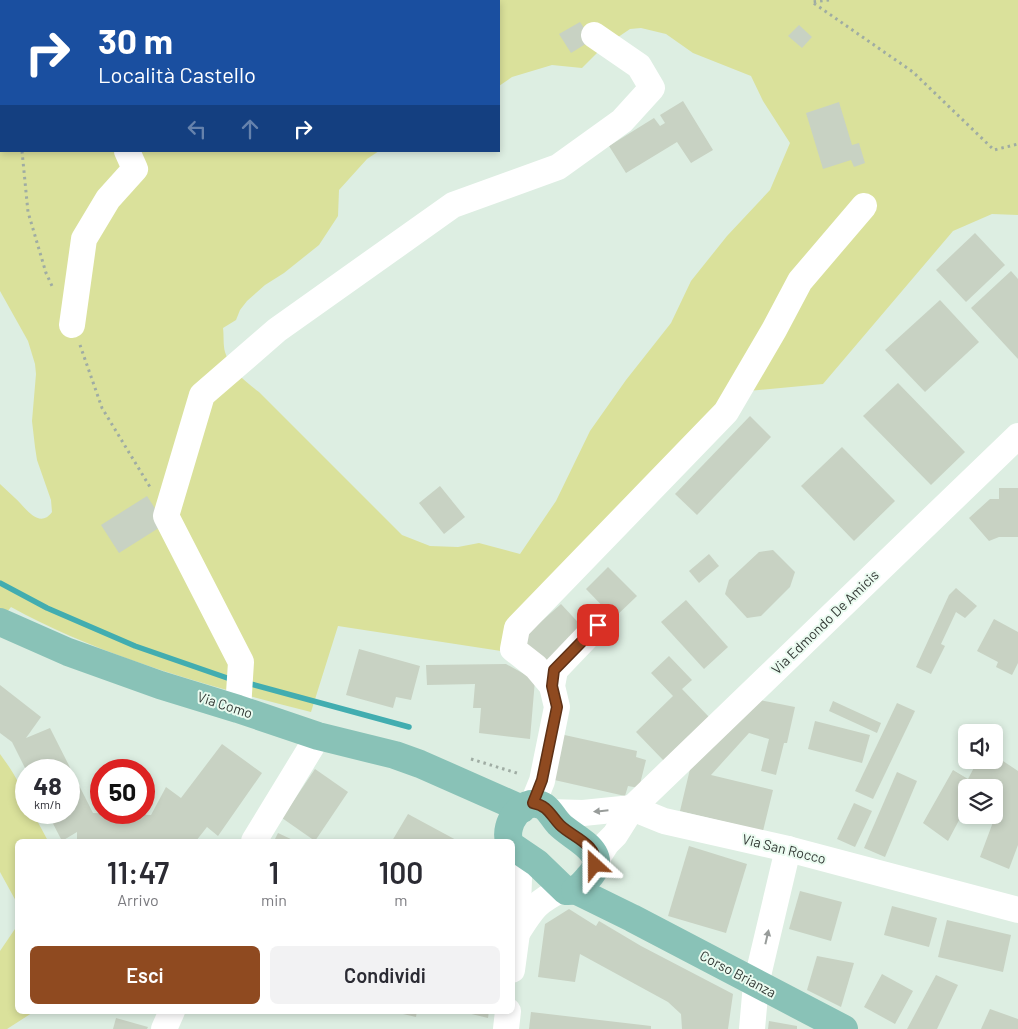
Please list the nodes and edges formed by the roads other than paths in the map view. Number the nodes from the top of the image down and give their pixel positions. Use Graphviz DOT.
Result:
graph roads {
  1 [pos="594,35"];
  2 [pos="127,152"];
  3 [pos="864,206"];
  4 [pos="72,325"];
  5 [pos="1018,436"];
  6 [pos="0,622"];
  7 [pos="598,625"];
  8 [pos="552,686"];
  9 [pos="238,709"];
  10 [pos="318,736"];
  11 [pos="453,779"];
  12 [pos="535,808"];
  13 [pos="632,808"];
  14 [pos="664,821"];
  15 [pos="615,835"];
  16 [pos="255,839"];
  17 [pos="507,839"];
  18 [pos="511,839"];
  19 [pos="515,846"];
  20 [pos="788,849"];
  21 [pos="595,865"];
  22 [pos="569,890"];
  23 [pos="515,897"];
  24 [pos="1018,910"];
  25 [pos="632,918"];
  26 [pos="517,933"];
  27 [pos="515,948"];
  28 [pos="756,984"];
  29 [pos="171,1014"];
  30 [pos="508,1014"];
  31 [pos="164,1029"];
  32 [pos="506,1029"];
  33 [pos="752,1029"];
  34 [pos="844,1029"];
  1 -- 9 [label="street"];
  2 -- 4 [label="street"];
  3 -- 8 [label="street"];
  5 -- 13 [label="street, Via Edmondo De Amicis"];
  6 -- 9 [label="main road, Via Como"];
  7 -- 8 [label="street"];
  8 -- 12 [label="street"];
  9 -- 10 [label="main road, Via Como"];
  10 -- 11 [label="main road, Via Como"];
  10 -- 16 [label="street"];
  11 -- 12 [label="main road, Via Como"];
  11 -- 17 [label="main road, Via Como"];
  13 -- 12 [label="street, Via San Rocco, one-way"];
  12 -- 18 [label="main road"];
  12 -- 21 [label="main road, Corso Brianza"];
  13 -- 14 [label="street, Via San Rocco"];
  13 -- 15 [label="street, Via Edmondo De Amicis"];
  14 -- 15 [label="street"];
  14 -- 20 [label="street, Via San Rocco"];
  15 -- 21 [label="street, Via Edmondo De Amicis"];
  19 -- 22 [label="main road, Via Como"];
  20 -- 24 [label="street, Via San Rocco"];
  28 -- 20 [label="street, one-way"];
  21 -- 22 [label="main road"];
  21 -- 25 [label="main road, Corso Brianza"];
  22 -- 25 [label="main road, Corso Brianza"];
  22 -- 26 [label="street"];
  23 -- 26 [label="street"];
  25 -- 28 [label="main road, Corso Brianza"];
  26 -- 27 [label="street"];
  28 -- 33 [label="street"];
  28 -- 34 [label="main road, Corso Brianza"];
  29 -- 31 [label="street"];
  30 -- 32 [label="street"];
}
